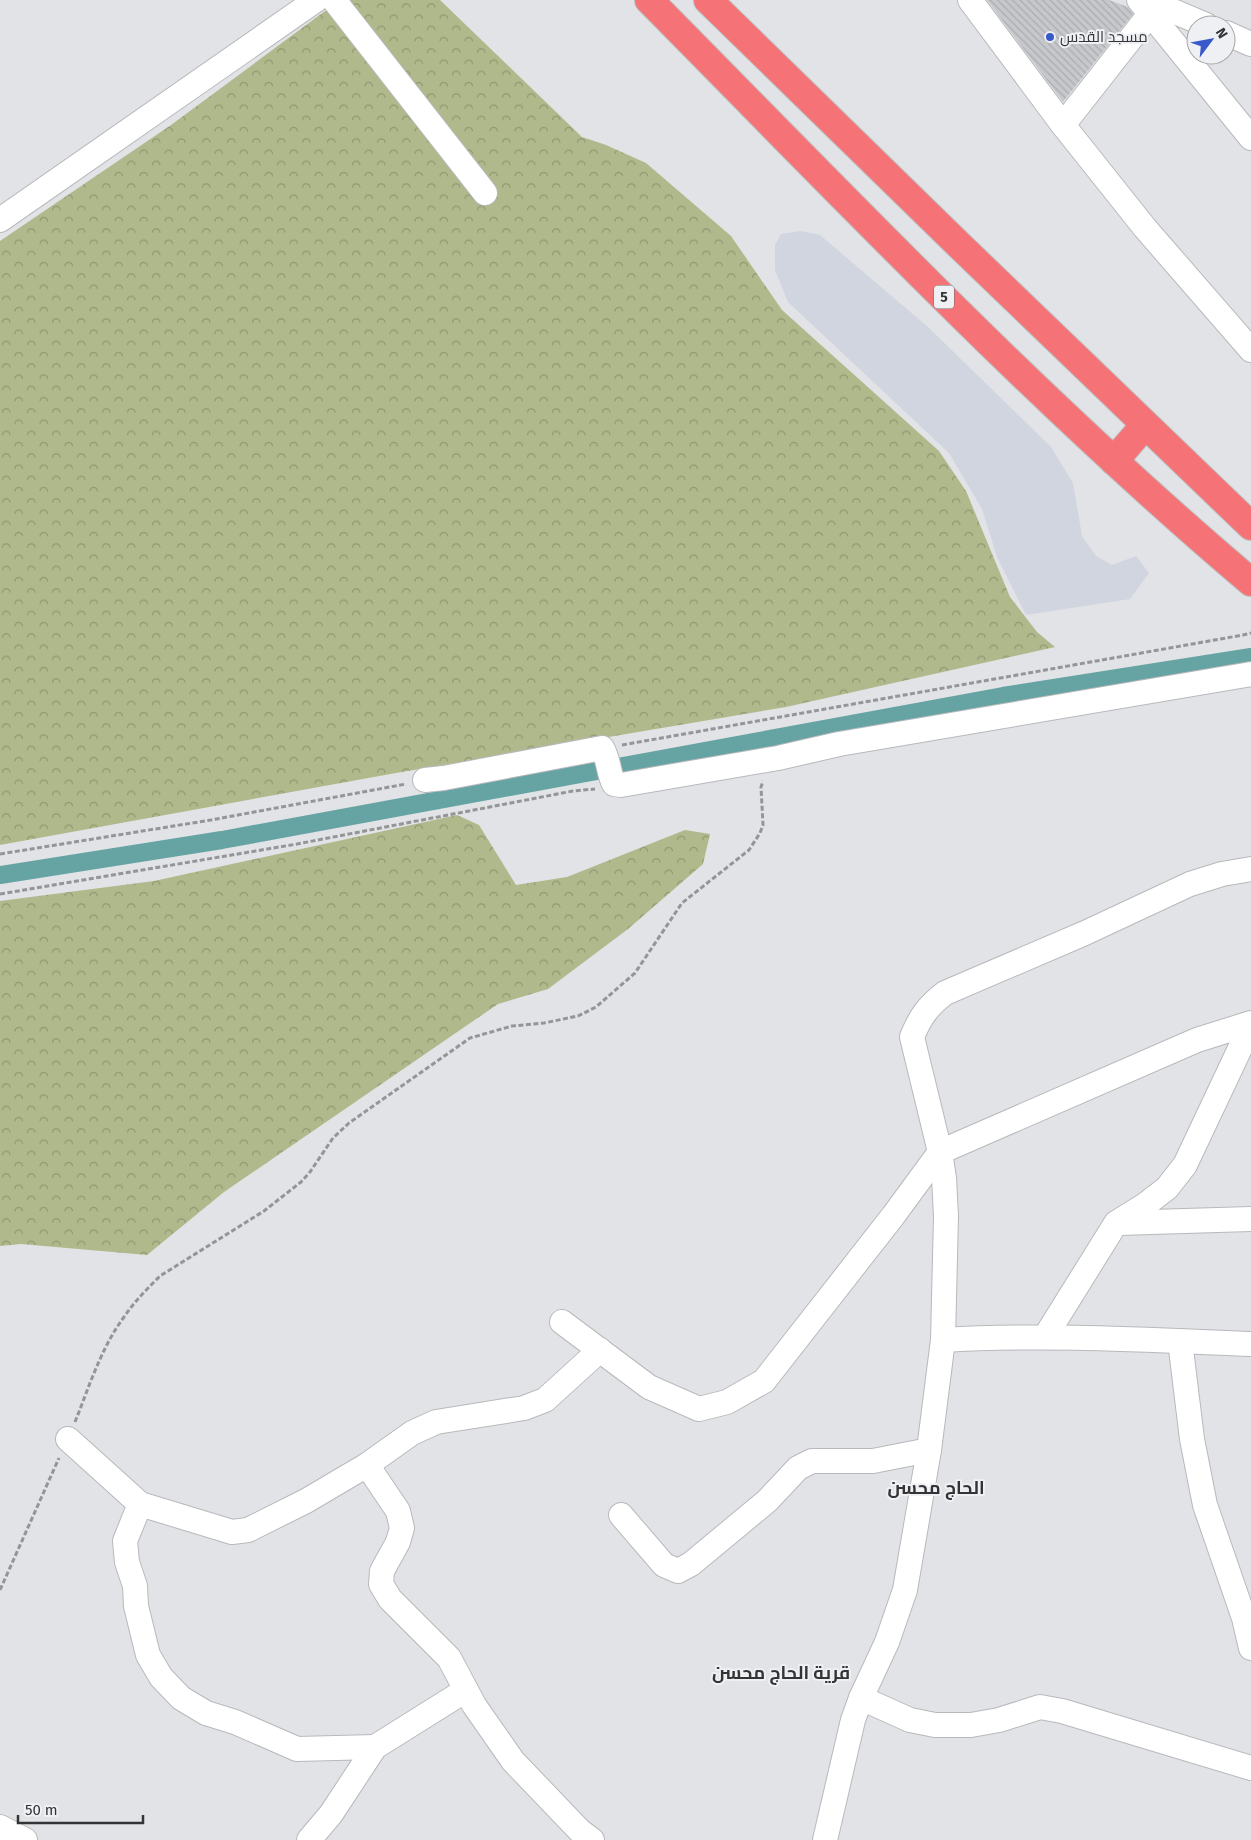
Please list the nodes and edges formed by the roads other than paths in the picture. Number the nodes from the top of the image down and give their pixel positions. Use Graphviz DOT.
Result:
graph roads {
  1 [pos="316,0"];
  2 [pos="334,0"];
  3 [pos="649,0"];
  4 [pos="708,0"];
  5 [pos="720,0"];
  6 [pos="970,0"];
  7 [pos="1145,5"];
  8 [pos="1186,18"];
  9 [pos="740,31"];
  10 [pos="1236,38"];
  11 [pos="1251,44"];
  12 [pos="1063,125"];
  13 [pos="1251,138"];
  14 [pos="485,193"];
  15 [pos="2,216"];
  16 [pos="1251,350"];
  17 [pos="1145,425"];
  18 [pos="1114,460"];
  19 [pos="1251,526"];
  20 [pos="1251,582"];
  21 [pos="1251,674"];
  22 [pos="425,780"];
  23 [pos="1251,869"];
  24 [pos="1251,1024"];
  25 [pos="940,1152"];
  26 [pos="1251,1220"];
  27 [pos="1116,1223"];
  28 [pos="562,1322"];
  29 [pos="1045,1337"];
  30 [pos="943,1340"];
  31 [pos="1180,1341"];
  32 [pos="1251,1344"];
  33 [pos="600,1350"];
  34 [pos="68,1439"];
  35 [pos="929,1450"];
  36 [pos="367,1465"];
  37 [pos="140,1504"];
  38 [pos="621,1515"];
  39 [pos="1251,1648"];
  40 [pos="466,1690"];
  41 [pos="861,1698"];
  42 [pos="375,1747"];
  43 [pos="1251,1768"];
  44 [pos="0,1827"];
  45 [pos="25,1840"];
  46 [pos="309,1840"];
  47 [pos="592,1840"];
  48 [pos="825,1840"];
  1 -- 15 [label="street"];
  2 -- 14 [label="street"];
  3 -- 18 [label="highway, 5"];
  4 -- 9 [label="highway"];
  5 -- 9 [label="street"];
  6 -- 12 [label="street"];
  7 -- 8 [label="street"];
  7 -- 12 [label="street"];
  7 -- 13 [label="street"];
  9 -- 17 [label="highway"];
  10 -- 11 [label="street"];
  12 -- 16 [label="street"];
  17 -- 18 [label="highway"];
  17 -- 19 [label="highway"];
  18 -- 20 [label="highway, 5"];
  21 -- 22 [label="street"];
  23 -- 25 [label="street"];
  24 -- 25 [label="street"];
  24 -- 27 [label="street"];
  25 -- 30 [label="street"];
  25 -- 33 [label="street"];
  26 -- 27 [label="street"];
  27 -- 29 [label="street"];
  28 -- 33 [label="street"];
  29 -- 30 [label="street"];
  29 -- 31 [label="street"];
  30 -- 35 [label="street"];
  31 -- 32 [label="street"];
  31 -- 39 [label="street"];
  33 -- 36 [label="street"];
  34 -- 37 [label="street"];
  35 -- 38 [label="street"];
  35 -- 41 [label="street"];
  36 -- 37 [label="street"];
  36 -- 40 [label="street"];
  37 -- 42 [label="street"];
  40 -- 42 [label="street"];
  40 -- 47 [label="street"];
  41 -- 43 [label="street"];
  41 -- 48 [label="street"];
  42 -- 46 [label="street"];
  44 -- 45 [label="street"];
}
